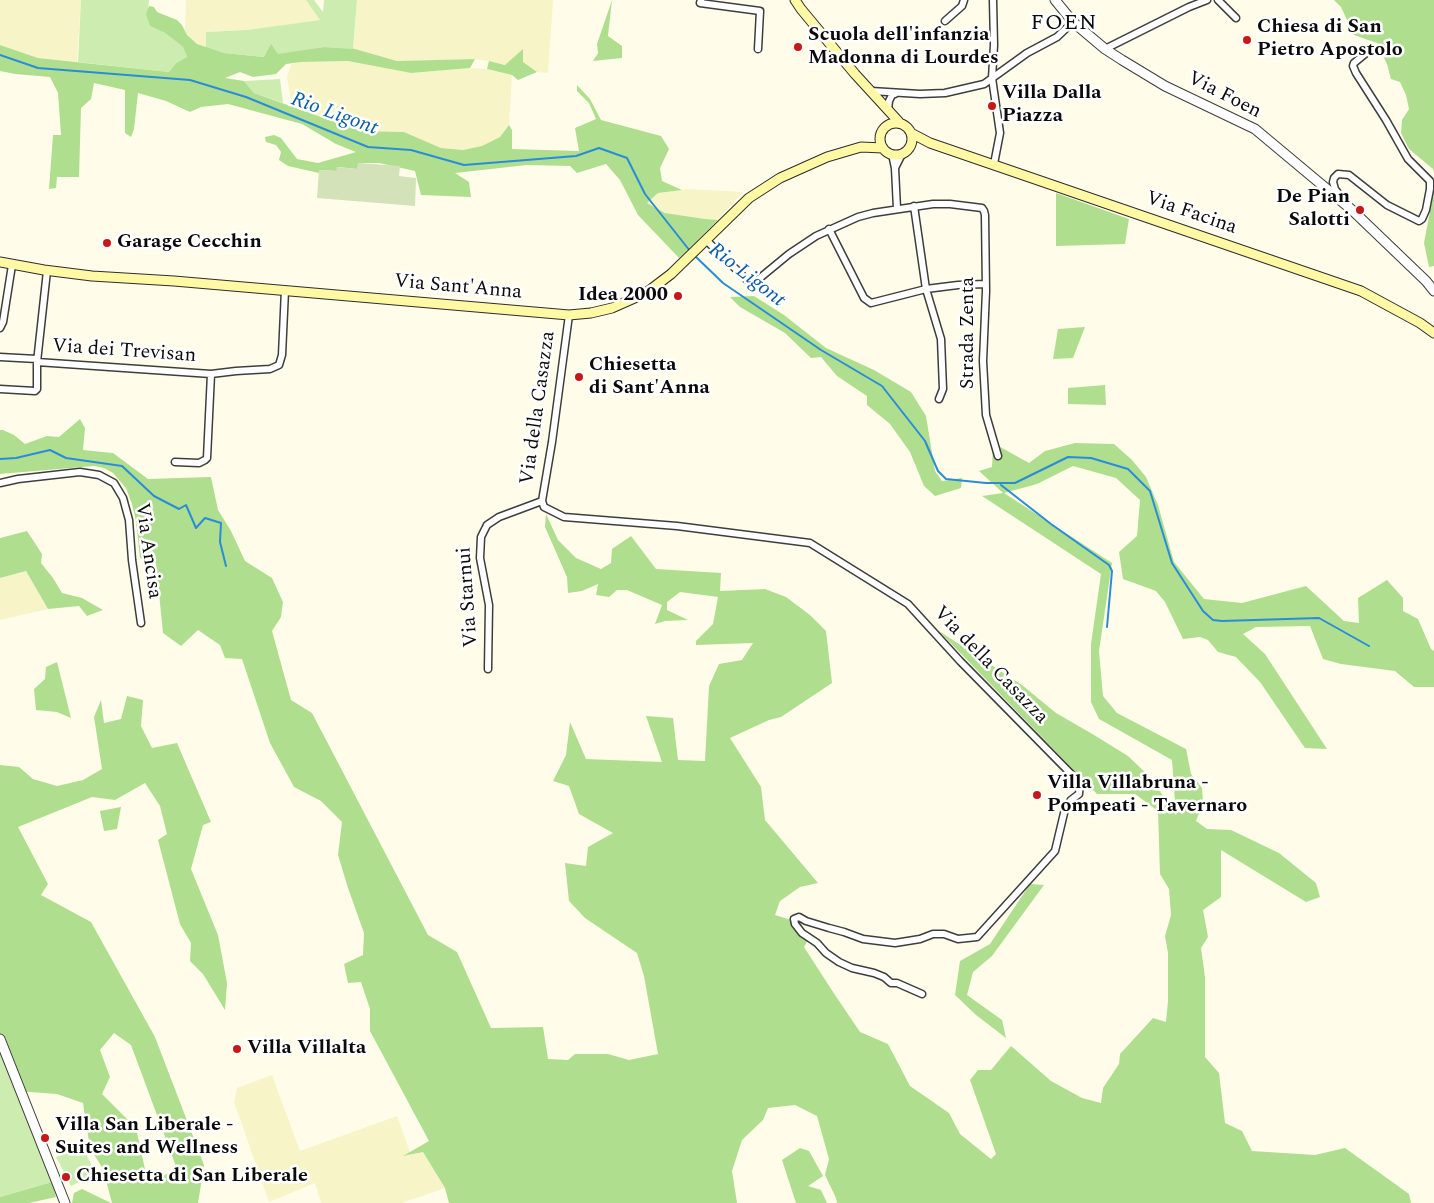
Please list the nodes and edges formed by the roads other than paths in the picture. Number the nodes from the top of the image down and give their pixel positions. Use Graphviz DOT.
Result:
graph roads {
  1 [pos="700,0"];
  2 [pos="795,0"];
  3 [pos="964,0"];
  4 [pos="993,0"];
  5 [pos="1055,0"];
  6 [pos="1207,0"];
  7 [pos="1218,0"];
  8 [pos="1236,18"];
  9 [pos="945,21"];
  10 [pos="1073,22"];
  11 [pos="758,49"];
  12 [pos="1105,49"];
  13 [pos="1365,50"];
  14 [pos="992,78"];
  15 [pos="874,94"];
  16 [pos="895,94"];
  17 [pos="888,110"];
  18 [pos="899,122"];
  19 [pos="886,126"];
  20 [pos="912,133"];
  21 [pos="880,135"];
  22 [pos="930,143"];
  23 [pos="912,144"];
  24 [pos="862,147"];
  25 [pos="882,148"];
  26 [pos="892,154"];
  27 [pos="902,154"];
  28 [pos="994,164"];
  29 [pos="895,168"];
  30 [pos="914,206"];
  31 [pos="897,209"];
  32 [pos="1352,210"];
  33 [pos="829,230"];
  34 [pos="706,240"];
  35 [pos="0,262"];
  36 [pos="12,264"];
  37 [pos="47,270"];
  38 [pos="986,284"];
  39 [pos="926,289"];
  40 [pos="285,290"];
  41 [pos="1434,291"];
  42 [pos="569,315"];
  43 [pos="0,328"];
  44 [pos="1434,333"];
  45 [pos="0,358"];
  46 [pos="37,360"];
  47 [pos="211,374"];
  48 [pos="0,389"];
  49 [pos="939,399"];
  50 [pos="998,456"];
  51 [pos="175,462"];
  52 [pos="0,483"];
  53 [pos="542,501"];
  54 [pos="141,623"];
  55 [pos="488,669"];
  56 [pos="922,994"];
  57 [pos="0,1039"];
  58 [pos="65,1203"];
  1 -- 11 [label="street"];
  2 -- 15 [label="main road"];
  3 -- 9 [label="street"];
  4 -- 14 [label="street"];
  5 -- 10 [label="street, Via Foen"];
  6 -- 12 [label="street"];
  7 -- 8 [label="street"];
  10 -- 12 [label="street, Via Foen"];
  10 -- 14 [label="street"];
  12 -- 32 [label="street, Via Foen"];
  13 -- 32 [label="street, Via Foen"];
  14 -- 16 [label="street"];
  14 -- 28 [label="street"];
  15 -- 16 [label="street"];
  15 -- 17 [label="main road"];
  15 -- 19 [label="main road"];
  16 -- 17 [label="street"];
  17 -- 18 [label="main road"];
  18 -- 19 [label="main road"];
  18 -- 20 [label="main road"];
  19 -- 21 [label="main road"];
  20 -- 22 [label="main road, Via Facina"];
  20 -- 23 [label="main road"];
  21 -- 24 [label="main road, Via Sant'Anna"];
  21 -- 25 [label="main road"];
  22 -- 23 [label="main road, Via Facina"];
  22 -- 28 [label="main road, Via Facina"];
  23 -- 27 [label="main road"];
  24 -- 25 [label="main road, Via Sant'Anna"];
  24 -- 34 [label="main road, Via Sant'Anna"];
  25 -- 26 [label="main road"];
  26 -- 27 [label="main road"];
  26 -- 29 [label="street"];
  27 -- 29 [label="street"];
  28 -- 44 [label="main road, Via Facina"];
  29 -- 31 [label="street"];
  30 -- 31 [label="street"];
  30 -- 38 [label="street, Strada Zenta"];
  30 -- 39 [label="street"];
  31 -- 33 [label="street"];
  32 -- 41 [label="street, Via Foen"];
  33 -- 34 [label="street"];
  33 -- 39 [label="street"];
  34 -- 42 [label="main road, Via Sant'Anna"];
  35 -- 36 [label="main road, Via Sant'Anna"];
  36 -- 37 [label="main road, Via Sant'Anna"];
  36 -- 43 [label="street"];
  37 -- 40 [label="main road, Via Sant'Anna"];
  37 -- 46 [label="street, Via dei Trevisan"];
  38 -- 39 [label="street"];
  38 -- 50 [label="street, Strada Zenta"];
  39 -- 49 [label="street"];
  40 -- 42 [label="main road, Via Sant'Anna"];
  40 -- 47 [label="street, Via dei Trevisan"];
  42 -- 53 [label="street, Via della Casazza"];
  45 -- 46 [label="street"];
  46 -- 47 [label="street, Via dei Trevisan"];
  46 -- 48 [label="street"];
  47 -- 51 [label="street"];
  52 -- 54 [label="street, Via Ancisa"];
  53 -- 55 [label="street, Via Starnui"];
  53 -- 56 [label="street, Via della Casazza"];
  57 -- 58 [label="street"];
}
